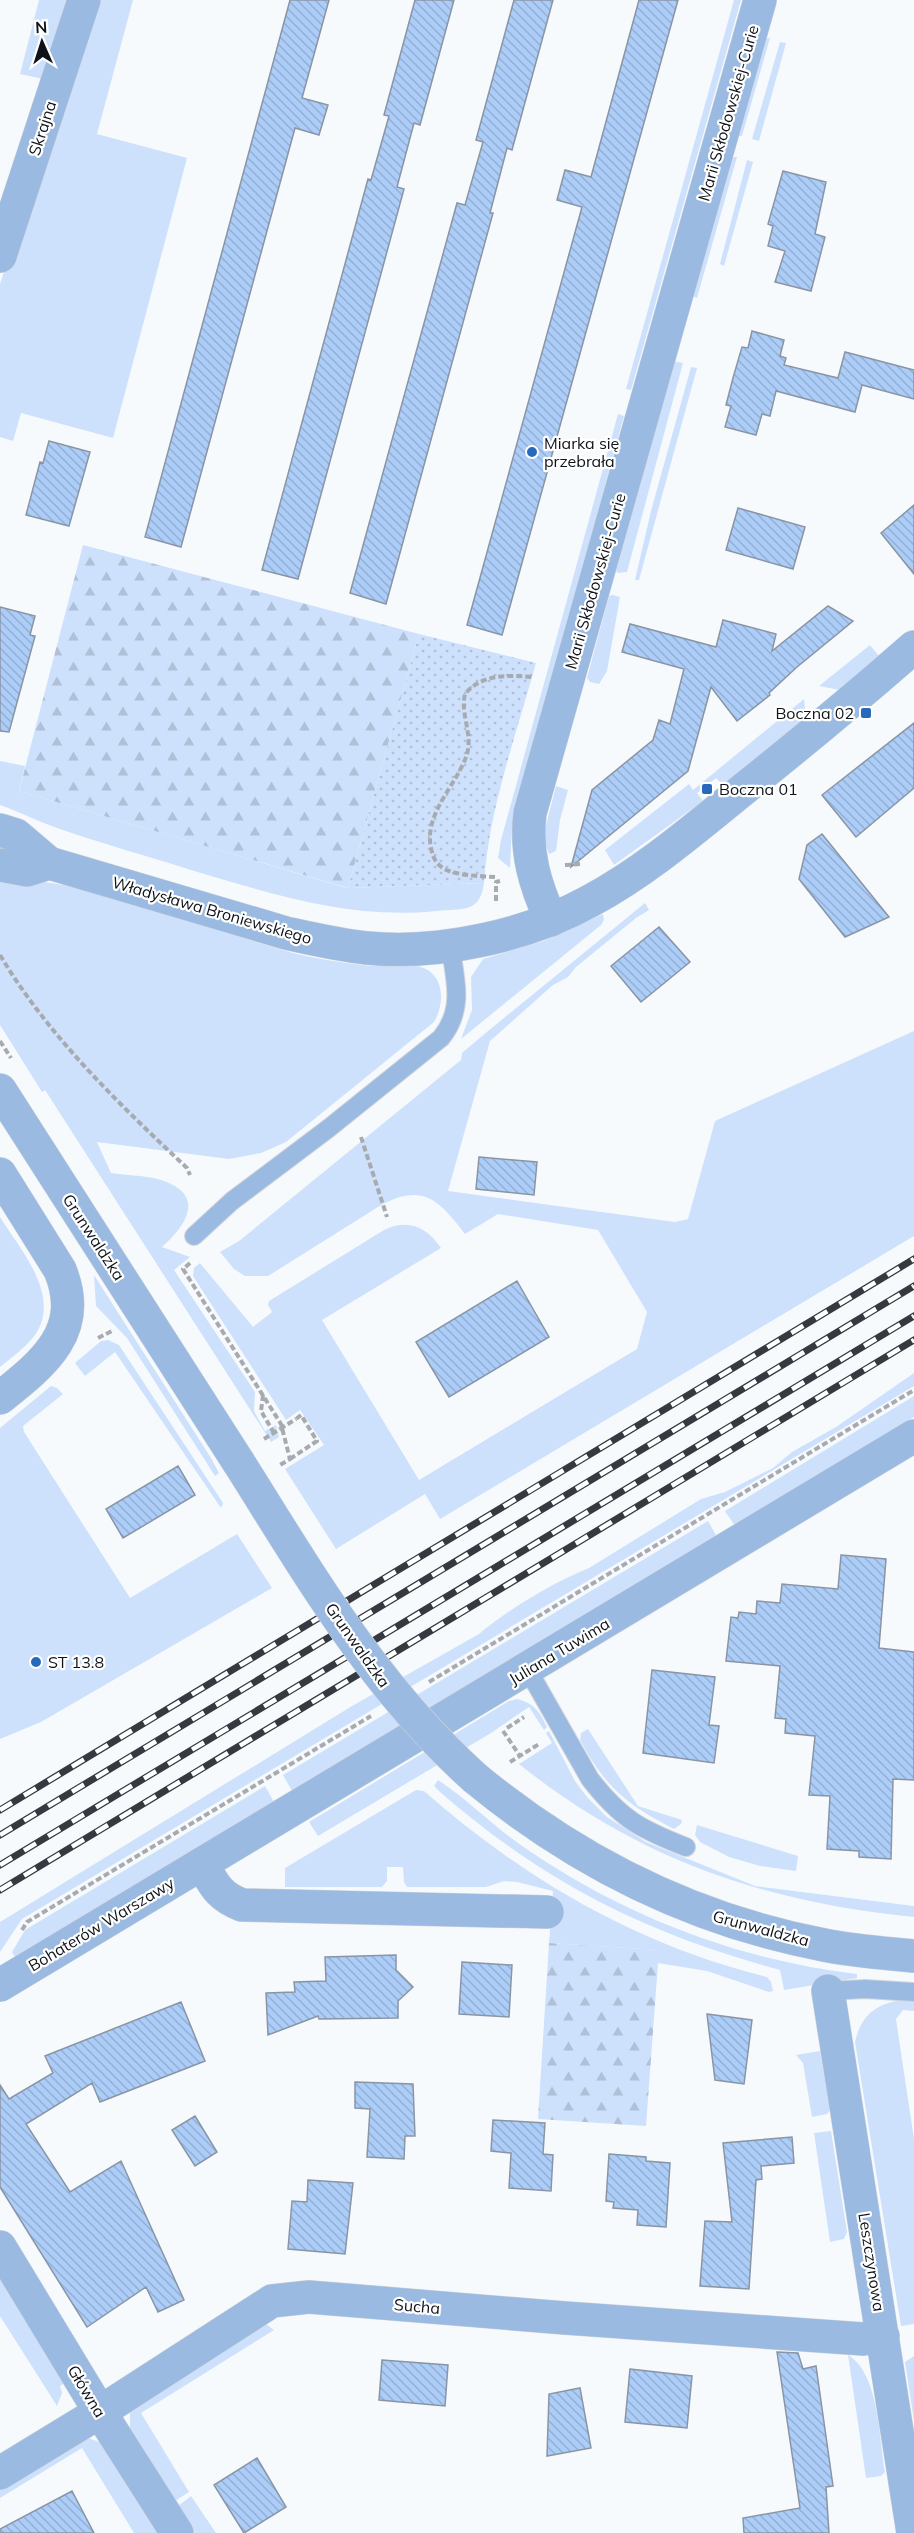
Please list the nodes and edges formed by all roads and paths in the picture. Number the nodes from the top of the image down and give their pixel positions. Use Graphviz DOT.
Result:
graph roads {
  1 [pos="84,0"];
  2 [pos="760,0"];
  3 [pos="0,256"];
  4 [pos="914,648"];
  5 [pos="538,678"];
  6 [pos="0,830"];
  7 [pos="49,863"];
  8 [pos="0,866"];
  9 [pos="495,877"];
  10 [pos="504,881"];
  11 [pos="494,905"];
  12 [pos="551,920"];
  13 [pos="450,945"];
  14 [pos="0,955"];
  15 [pos="0,1090"];
  16 [pos="360,1133"];
  17 [pos="0,1174"];
  18 [pos="190,1175"];
  19 [pos="387,1217"];
  20 [pos="194,1236"];
  21 [pos="914,1390"];
  22 [pos="7,1392"];
  23 [pos="263,1395"];
  24 [pos="274,1433"];
  25 [pos="914,1436"];
  26 [pos="266,1437"];
  27 [pos="290,1459"];
  28 [pos="528,1670"];
  29 [pos="425,1684"];
  30 [pos="374,1714"];
  31 [pos="522,1718"];
  32 [pos="539,1744"];
  33 [pos="522,1755"];
  34 [pos="513,1760"];
  35 [pos="686,1847"];
  36 [pos="202,1864"];
  37 [pos="547,1912"];
  38 [pos="16,1939"];
  39 [pos="914,1956"];
  40 [pos="0,1985"];
  41 [pos="828,1991"];
  42 [pos="914,1992"];
  43 [pos="0,2247"];
  44 [pos="884,2336"];
  45 [pos="100,2412"];
  46 [pos="0,2473"];
  47 [pos="177,2533"];
  48 [pos="913,2533"];
  1 -- 3 [label="street, Skrajna"];
  2 -- 12 [label="street, Marii Skłodowskiej-Curie"];
  4 -- 12 [label="street, Władysława Broniewskiego"];
  5 -- 9 [label="path"];
  6 -- 7 [label="street, Władysława Broniewskiego"];
  7 -- 8 [label="street, Władysława Broniewskiego"];
  7 -- 13 [label="street, Władysława Broniewskiego"];
  10 -- 11 [label="path"];
  12 -- 13 [label="street, Władysława Broniewskiego"];
  13 -- 20 [label="lane"];
  14 -- 18 [label="path"];
  15 -- 39 [label="street, Grunwaldzka, bridge"];
  16 -- 19 [label="path"];
  17 -- 22 [label="street"];
  21 -- 29 [label="path"];
  23 -- 24 [label="path"];
  24 -- 26 [label="path"];
  24 -- 27 [label="path, bridge"];
  25 -- 28 [label="street, Juliana Tuwima"];
  28 -- 35 [label="lane"];
  28 -- 36 [label="street, Juliana Tuwima"];
  30 -- 38 [label="path"];
  31 -- 33 [label="path"];
  32 -- 33 [label="path"];
  33 -- 34 [label="path"];
  36 -- 37 [label="street"];
  36 -- 40 [label="street, Bohaterów Warszawy"];
  41 -- 42 [label="lane"];
  41 -- 44 [label="street, Leszczynowa"];
  43 -- 45 [label="street, Główna"];
  44 -- 45 [label="street, Sucha"];
  44 -- 48 [label="street, Leszczynowa"];
  45 -- 46 [label="street, Sucha"];
  45 -- 47 [label="street, Główna"];
}
